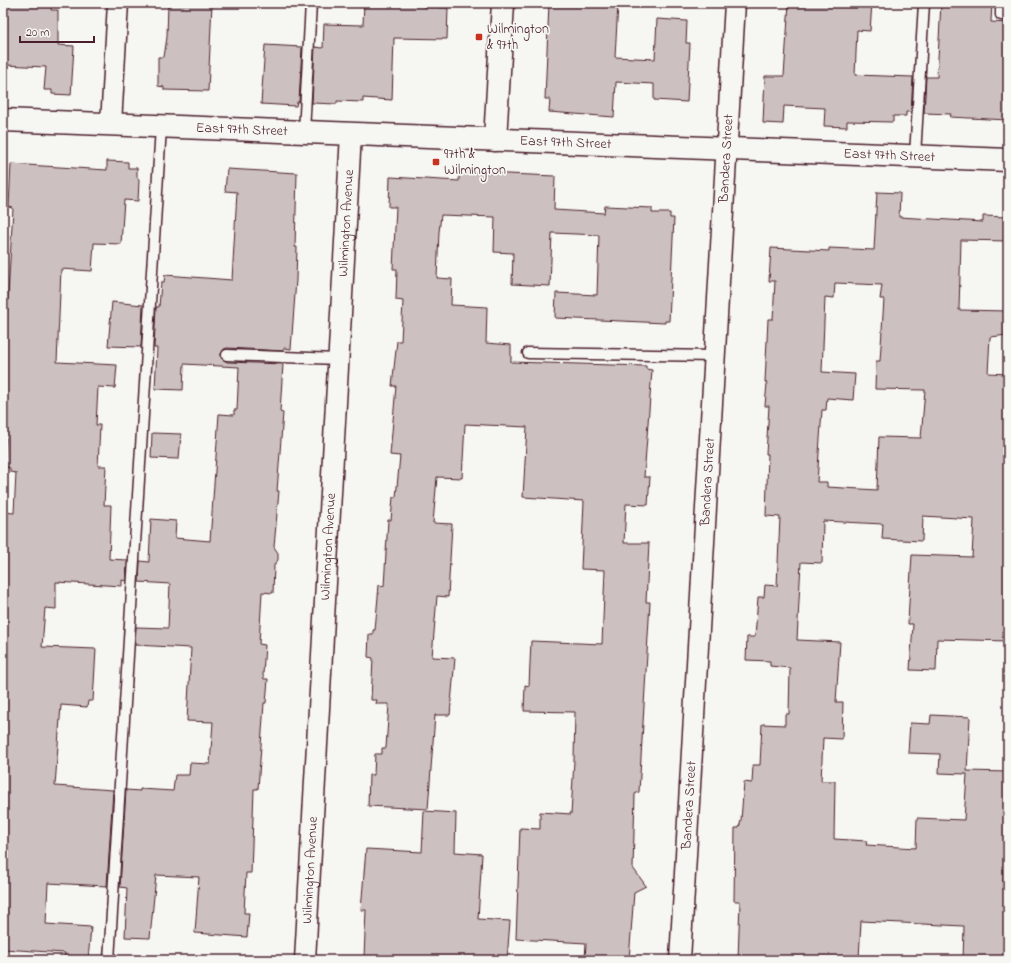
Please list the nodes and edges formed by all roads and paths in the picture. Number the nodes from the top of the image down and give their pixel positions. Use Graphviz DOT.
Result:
graph roads {
  1 [pos="118,3"];
  2 [pos="311,3"];
  3 [pos="503,3"];
  4 [pos="735,3"];
  5 [pos="924,3"];
  6 [pos="1001,3"];
  7 [pos="1008,15"];
  8 [pos="3,120"];
  9 [pos="111,124"];
  10 [pos="161,127"];
  11 [pos="304,132"];
  12 [pos="351,134"];
  13 [pos="495,140"];
  14 [pos="728,149"];
  15 [pos="915,156"];
  16 [pos="1008,160"];
  17 [pos="528,353"];
  18 [pos="226,355"];
  19 [pos="715,356"];
  20 [pos="338,359"];
  21 [pos="109,960"];
  22 [pos="305,960"];
  23 [pos="680,960"];
  1 -- 9 [label="street"];
  2 -- 11 [label="lane"];
  3 -- 13 [label="street"];
  4 -- 14 [label="street, Bandera Street"];
  5 -- 15 [label="lane"];
  6 -- 7 [label="lane"];
  8 -- 9 [label="street, East 97th Street"];
  9 -- 10 [label="street, East 97th Street"];
  10 -- 11 [label="street, East 97th Street"];
  10 -- 21 [label="lane"];
  11 -- 12 [label="street, East 97th Street"];
  12 -- 13 [label="street, East 97th Street"];
  12 -- 20 [label="street, Wilmington Avenue"];
  13 -- 14 [label="street, East 97th Street"];
  14 -- 15 [label="street, East 97th Street"];
  14 -- 19 [label="street, Bandera Street"];
  15 -- 16 [label="street, East 97th Street"];
  17 -- 19 [label="lane"];
  18 -- 20 [label="lane"];
  19 -- 23 [label="street, Bandera Street"];
  20 -- 22 [label="street, Wilmington Avenue"];
}
